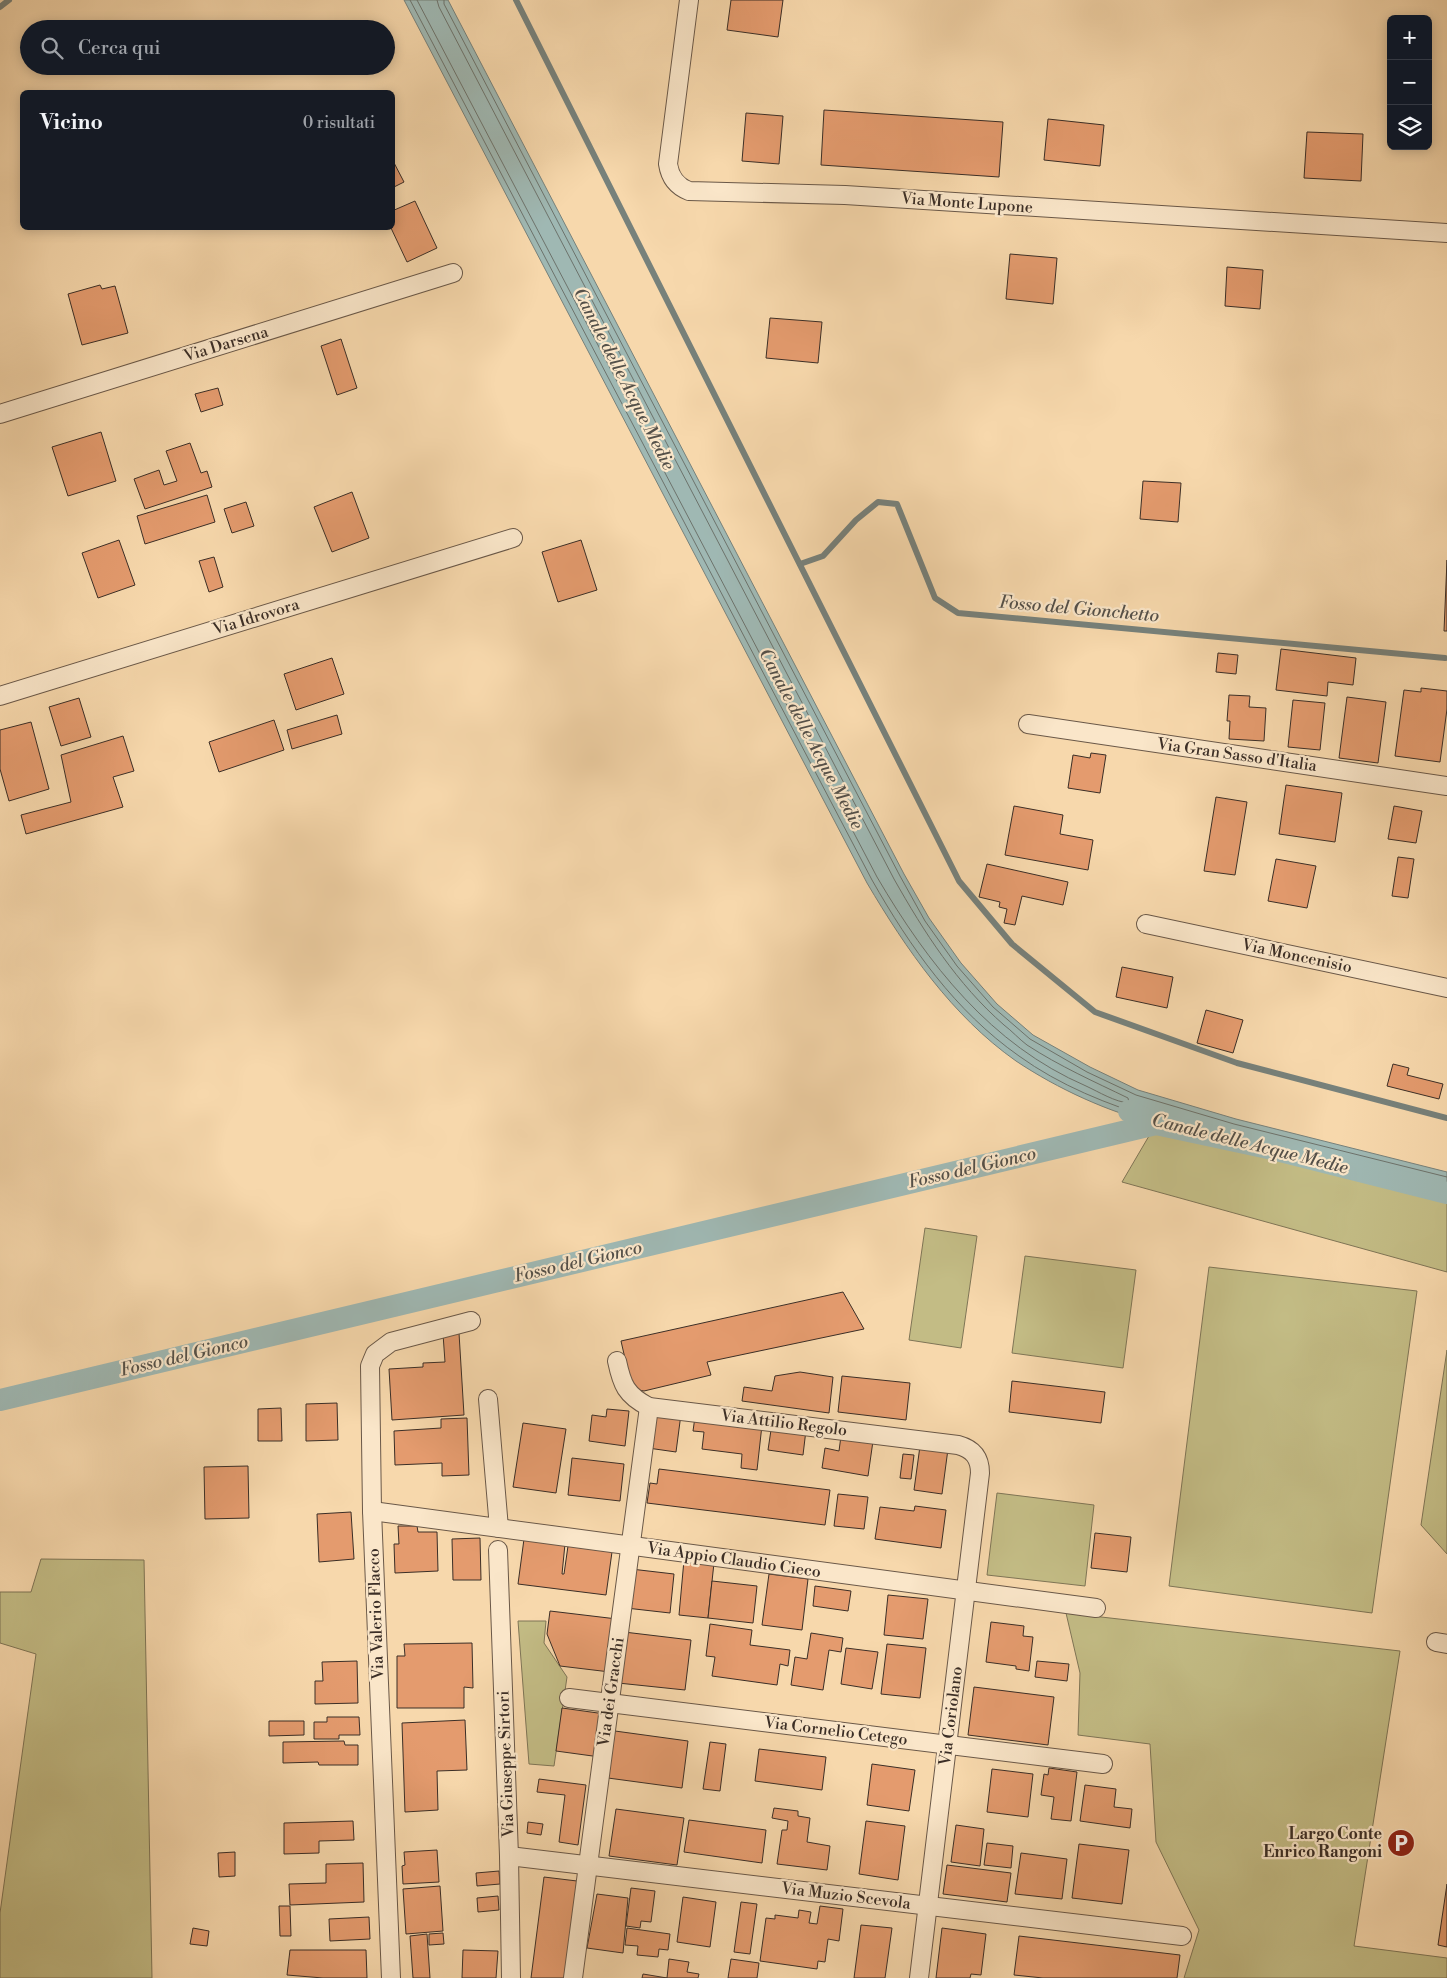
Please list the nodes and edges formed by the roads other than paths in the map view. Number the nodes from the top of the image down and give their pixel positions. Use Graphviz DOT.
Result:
graph roads {
  1 [pos="689,0"];
  2 [pos="1447,233"];
  3 [pos="453,273"];
  4 [pos="0,414"];
  5 [pos="513,538"];
  6 [pos="0,696"];
  7 [pos="1028,724"];
  8 [pos="1447,786"];
  9 [pos="1146,924"];
  10 [pos="1447,988"];
  11 [pos="471,1321"];
  12 [pos="617,1361"];
  13 [pos="488,1399"];
  14 [pos="649,1406"];
  15 [pos="976,1454"];
  16 [pos="372,1511"];
  17 [pos="499,1528"];
  18 [pos="630,1546"];
  19 [pos="498,1550"];
  20 [pos="966,1590"];
  21 [pos="1096,1608"];
  22 [pos="569,1698"];
  23 [pos="610,1703"];
  24 [pos="947,1745"];
  25 [pos="1103,1764"];
  26 [pos="509,1856"];
  27 [pos="588,1865"];
  28 [pos="928,1906"];
  29 [pos="1182,1936"];
  30 [pos="391,1978"];
  31 [pos="511,1978"];
  32 [pos="573,1978"];
  33 [pos="919,1978"];
  1 -- 2 [label="street, Via Monte Lupone"];
  3 -- 4 [label="street, Via Darsena"];
  5 -- 6 [label="street, Via Idrovora"];
  7 -- 8 [label="street, Via Gran Sasso d'Italia"];
  9 -- 10 [label="street, Via Moncenisio"];
  11 -- 16 [label="street, Via Valerio Flacco"];
  12 -- 14 [label="street, Via Attilio Regolo"];
  13 -- 17 [label="street"];
  14 -- 15 [label="street, Via Attilio Regolo"];
  14 -- 18 [label="street, Via dei Gracchi"];
  15 -- 20 [label="street, Via Coriolano"];
  16 -- 17 [label="street, Via Appio Claudio Cieco"];
  16 -- 30 [label="street, Via Valerio Flacco"];
  17 -- 18 [label="street, Via Appio Claudio Cieco"];
  18 -- 20 [label="street, Via Appio Claudio Cieco"];
  18 -- 23 [label="street, Via dei Gracchi"];
  19 -- 26 [label="street, Via Giuseppe Sirtori"];
  20 -- 21 [label="street, Via Appio Claudio Cieco"];
  20 -- 24 [label="street, Via Coriolano"];
  22 -- 23 [label="street, Via Cornelio Cetego"];
  23 -- 24 [label="street, Via Cornelio Cetego"];
  23 -- 27 [label="street, Via dei Gracchi"];
  24 -- 25 [label="street, Via Cornelio Cetego"];
  24 -- 28 [label="street, Via Coriolano"];
  26 -- 27 [label="street, Via Muzio Scevola"];
  26 -- 31 [label="street, Via Giuseppe Sirtori"];
  27 -- 28 [label="street, Via Muzio Scevola"];
  27 -- 32 [label="street, Via dei Gracchi"];
  28 -- 29 [label="street, Via Muzio Scevola"];
  28 -- 33 [label="street, Via Coriolano"];
}
